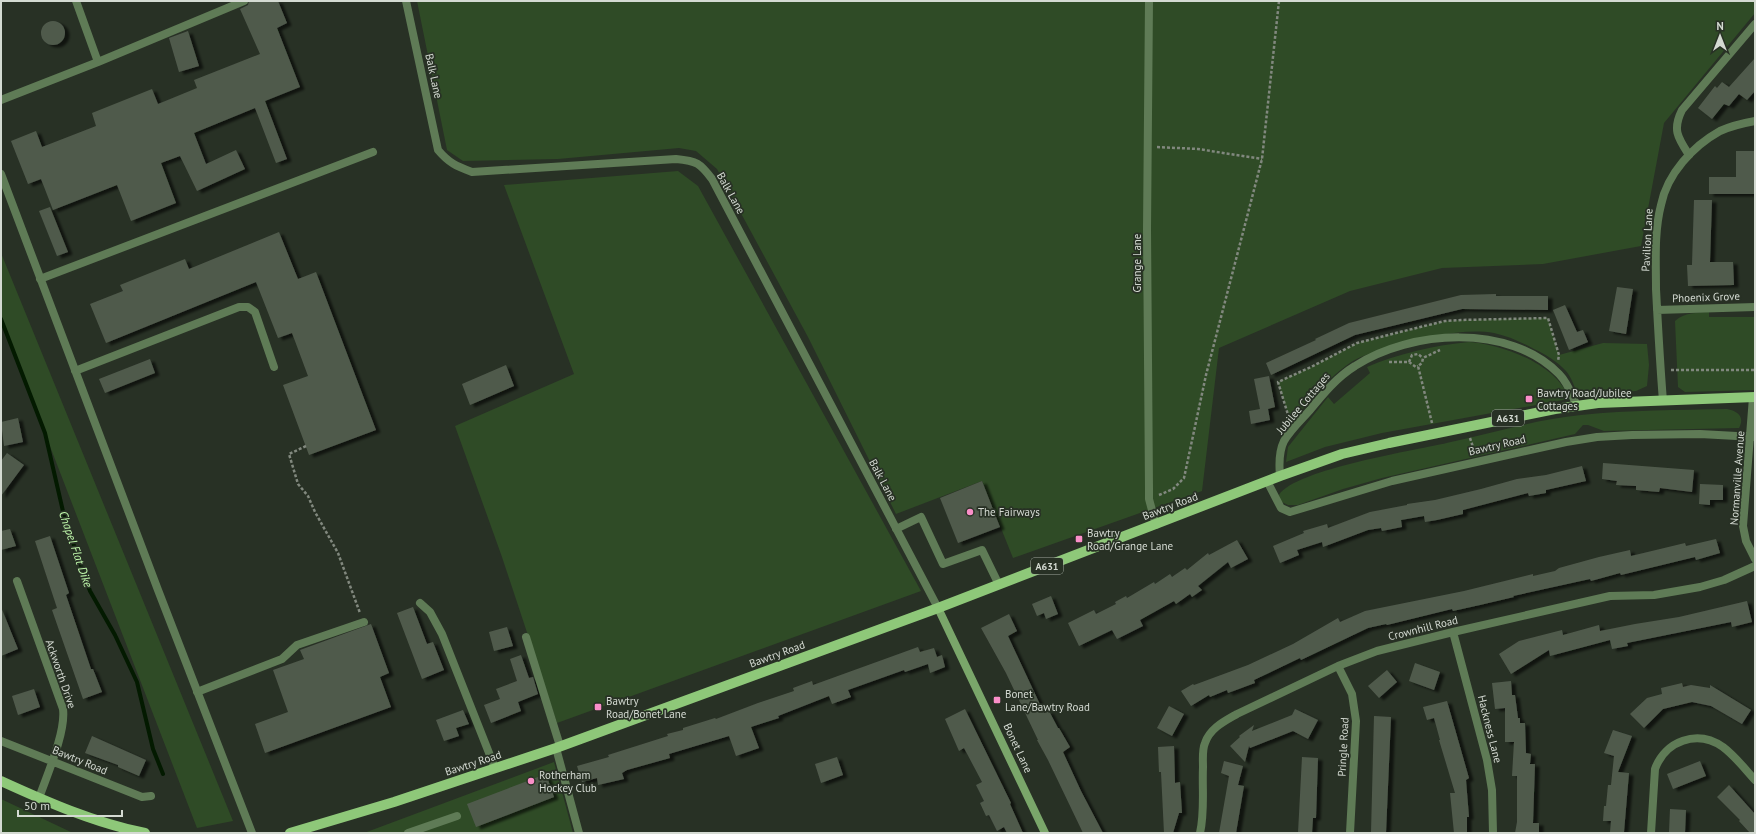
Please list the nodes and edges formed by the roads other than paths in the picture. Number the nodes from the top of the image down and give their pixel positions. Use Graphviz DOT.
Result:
graph roads {
  1 [pos="76,1"];
  2 [pos="244,1"];
  3 [pos="406,1"];
  4 [pos="1149,1"];
  5 [pos="1755,24"];
  6 [pos="98,62"];
  7 [pos="1,100"];
  8 [pos="1755,121"];
  9 [pos="373,152"];
  10 [pos="1689,155"];
  11 [pos="1,174"];
  12 [pos="40,279"];
  13 [pos="1755,307"];
  14 [pos="1657,310"];
  15 [pos="274,366"];
  16 [pos="75,371"];
  17 [pos="1754,397"];
  18 [pos="1663,401"];
  19 [pos="1577,406"];
  20 [pos="1753,437"];
  21 [pos="1280,476"];
  22 [pos="1268,481"];
  23 [pos="1156,525"];
  24 [pos="896,529"];
  25 [pos="1755,559"];
  26 [pos="1755,566"];
  27 [pos="17,581"];
  28 [pos="999,585"];
  29 [pos="420,603"];
  30 [pos="938,608"];
  31 [pos="364,622"];
  32 [pos="1453,632"];
  33 [pos="526,637"];
  34 [pos="1338,666"];
  35 [pos="197,692"];
  36 [pos="1,741"];
  37 [pos="558,747"];
  38 [pos="52,762"];
  39 [pos="495,768"];
  40 [pos="1755,780"];
  41 [pos="1,781"];
  42 [pos="151,796"];
  43 [pos="39,798"];
  44 [pos="457,816"];
  45 [pos="145,833"];
  46 [pos="252,833"];
  47 [pos="290,833"];
  48 [pos="408,833"];
  49 [pos="579,833"];
  50 [pos="1046,833"];
  51 [pos="1200,833"];
  52 [pos="1350,833"];
  53 [pos="1493,833"];
  54 [pos="1651,833"];
  1 -- 6 [label="street"];
  2 -- 6 [label="street"];
  3 -- 24 [label="street, Balk Lane"];
  4 -- 23 [label="street, Grange Lane"];
  5 -- 10 [label="street"];
  6 -- 7 [label="street"];
  8 -- 10 [label="street, Pavilion Lane"];
  9 -- 12 [label="street"];
  10 -- 14 [label="street, Pavilion Lane"];
  11 -- 12 [label="street"];
  12 -- 16 [label="street"];
  13 -- 14 [label="street, Phoenix Grove"];
  14 -- 18 [label="street, Pavilion Lane"];
  15 -- 16 [label="street"];
  16 -- 35 [label="street"];
  17 -- 18 [label="main road, Bawtry Road / A631"];
  17 -- 20 [label="street, Normanville Avenue"];
  18 -- 19 [label="main road, Bawtry Road / A631"];
  19 -- 21 [label="main road, Bawtry Road / A631"];
  19 -- 21 [label="street, Jubilee Cottages"];
  20 -- 22 [label="street, Bawtry Road"];
  20 -- 25 [label="street, Normanville Avenue"];
  21 -- 22 [label="main road, Bawtry Road / A631"];
  22 -- 23 [label="main road, Bawtry Road / A631"];
  23 -- 28 [label="main road, Bawtry Road / A631"];
  24 -- 28 [label="street"];
  24 -- 30 [label="street, Balk Lane"];
  26 -- 32 [label="street, Crownhill Road"];
  27 -- 38 [label="street, Ackworth Drive"];
  28 -- 30 [label="main road, Bawtry Road / A631"];
  29 -- 39 [label="street"];
  30 -- 37 [label="main road, Bawtry Road / A631"];
  30 -- 50 [label="main road, Bonet Lane"];
  31 -- 35 [label="street"];
  32 -- 34 [label="street, Crownhill Road"];
  32 -- 53 [label="street, Hackness Lane"];
  33 -- 37 [label="street"];
  34 -- 51 [label="street, Crownhill Road"];
  34 -- 52 [label="street, Pringle Road"];
  35 -- 46 [label="street"];
  36 -- 38 [label="street, Bawtry Road"];
  37 -- 39 [label="main road, Bawtry Road / A631"];
  37 -- 49 [label="street"];
  38 -- 42 [label="street, Bawtry Road"];
  38 -- 43 [label="street, Ackworth Drive"];
  39 -- 47 [label="main road, Bawtry Road / A631"];
  40 -- 54 [label="street"];
  41 -- 43 [label="main road"];
  43 -- 45 [label="main road"];
  44 -- 48 [label="street"];
}
